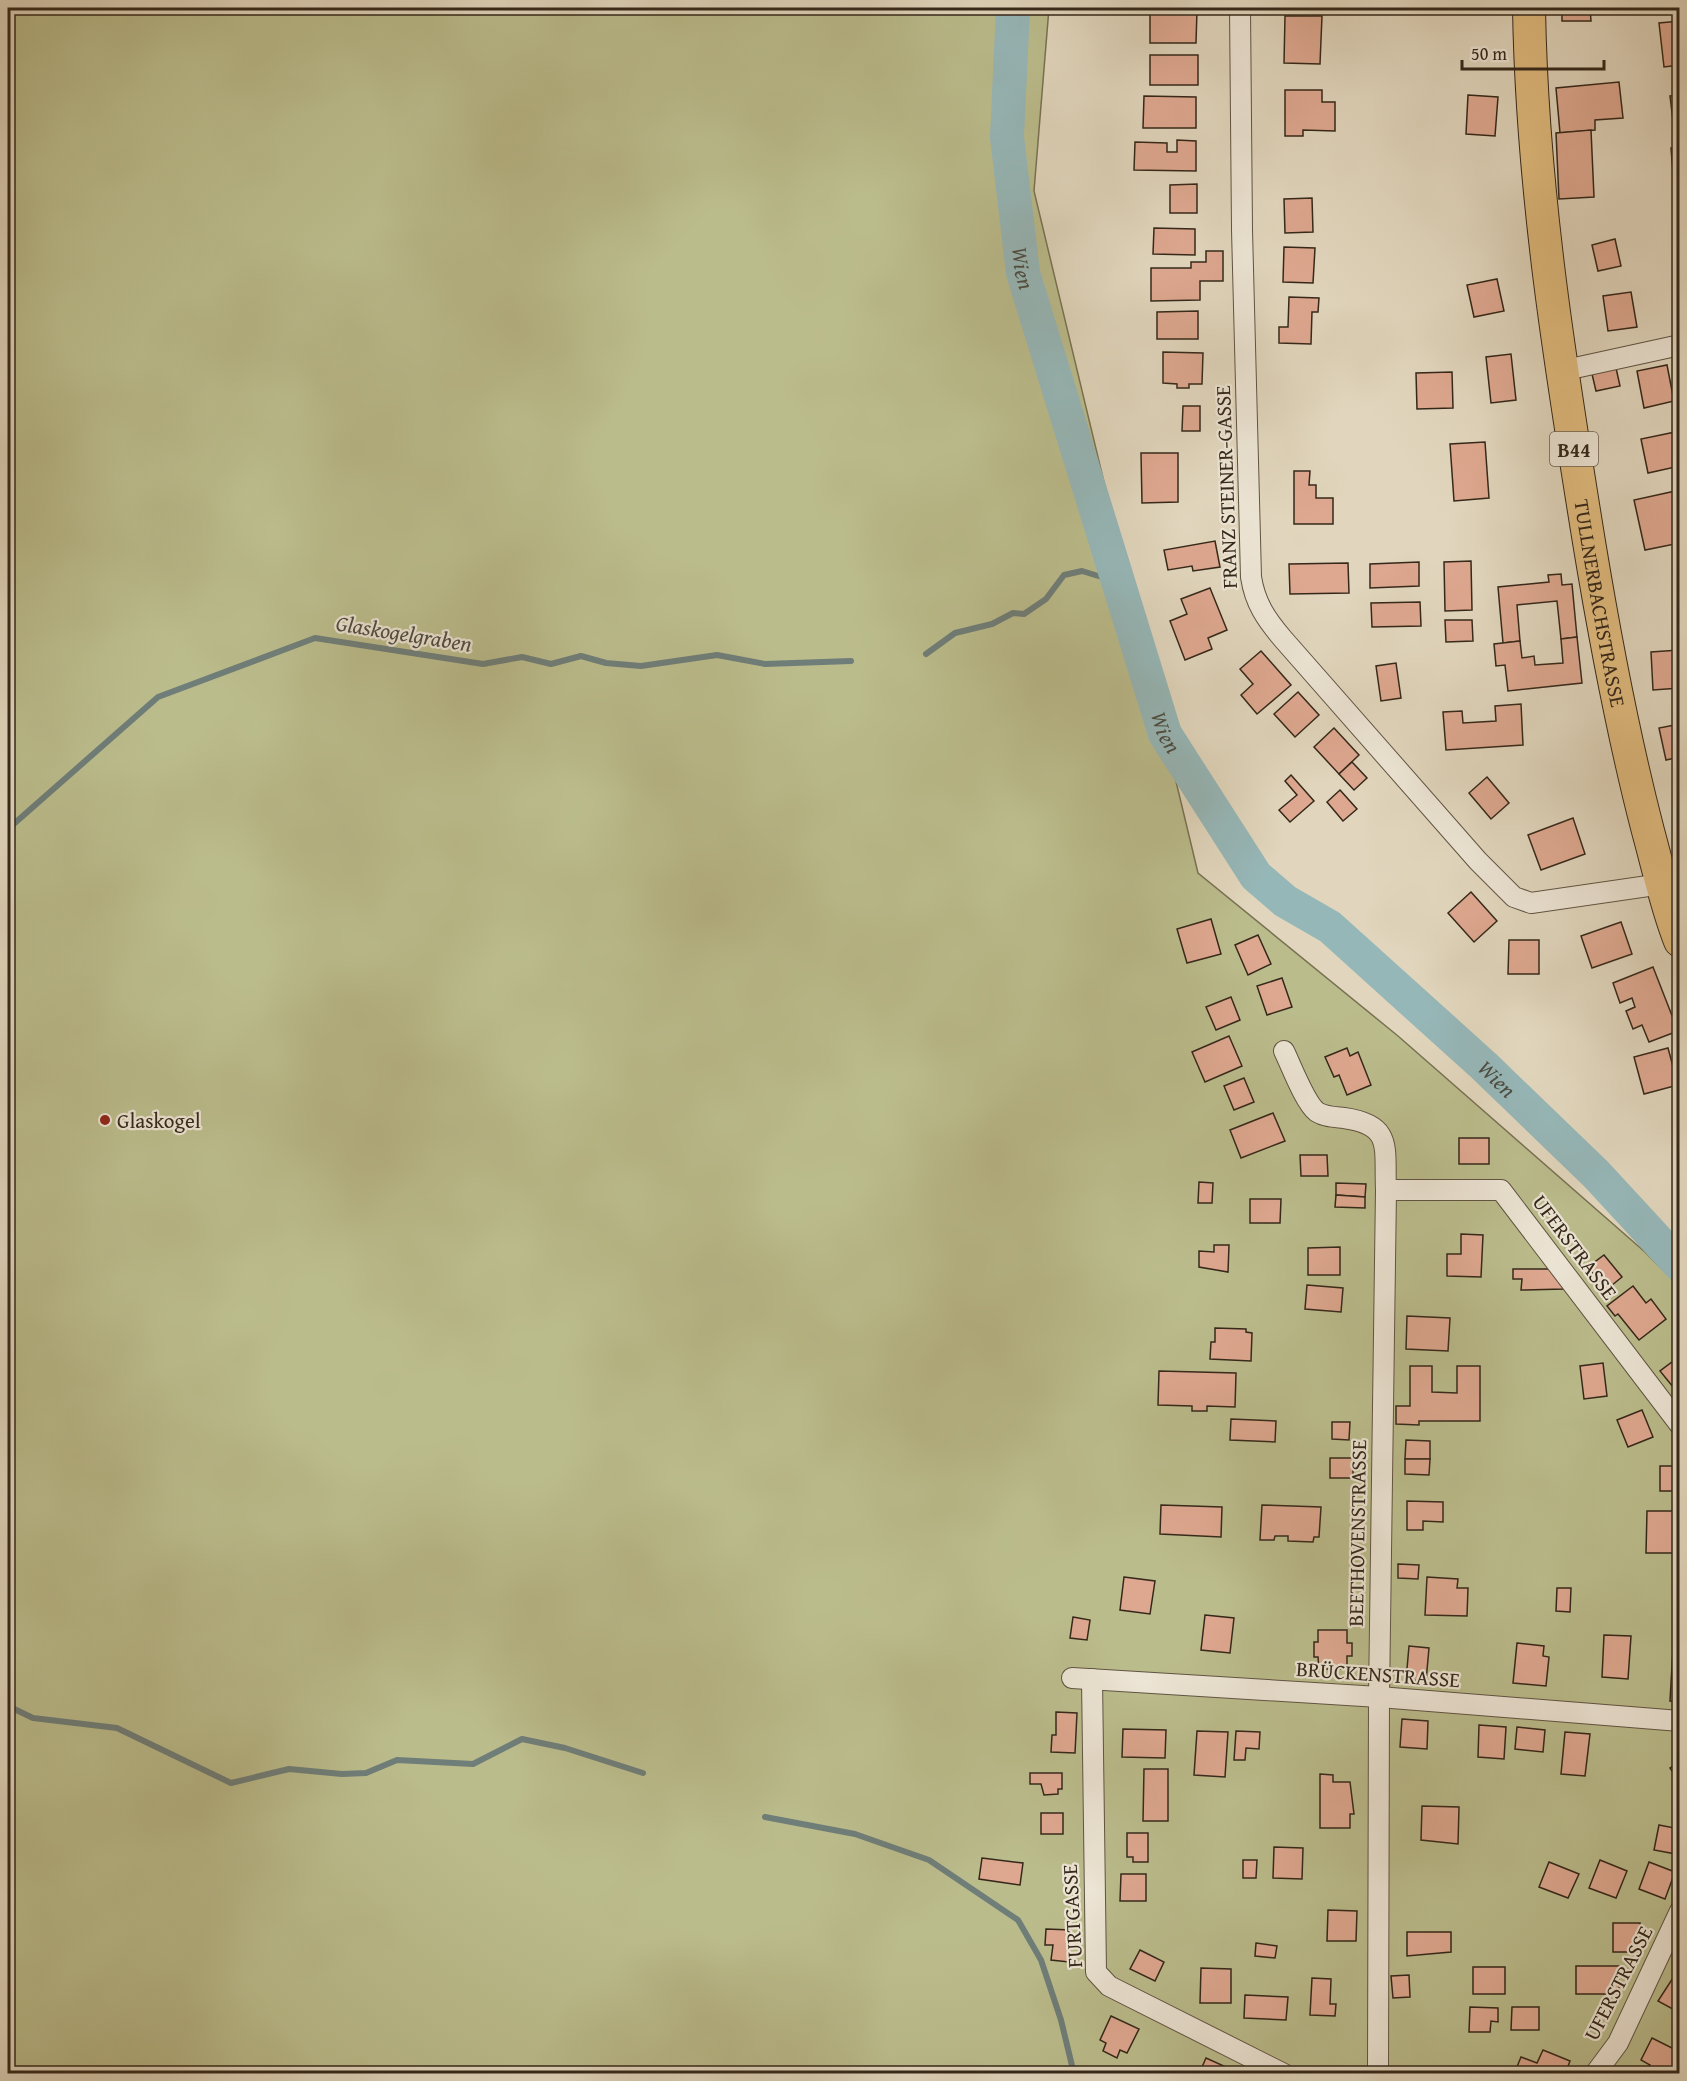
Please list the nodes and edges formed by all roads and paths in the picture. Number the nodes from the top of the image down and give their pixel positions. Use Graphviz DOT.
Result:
graph roads {
  1 [pos="1240,8"];
  2 [pos="1529,8"];
  3 [pos="1680,345"];
  4 [pos="1561,371"];
  5 [pos="1662,884"];
  6 [pos="1678,929"];
  7 [pos="1284,1051"];
  8 [pos="1386,1190"];
  9 [pos="1680,1425"];
  10 [pos="1082,1679"];
  11 [pos="1379,1697"];
  12 [pos="1680,1720"];
  13 [pos="1680,1911"];
  14 [pos="1259,2068"];
  15 [pos="1284,2073"];
  16 [pos="1378,2073"];
  17 [pos="1595,2073"];
  1 -- 5 [label="street, FRANZ STEINER-GASSE"];
  2 -- 4 [label="main road, TULLNERBACHSTRASSE / B44"];
  3 -- 4 [label="street"];
  4 -- 5 [label="main road, TULLNERBACHSTRASSE / B44"];
  5 -- 6 [label="main road, TULLNERBACHSTRASSE / B44"];
  7 -- 8 [label="street, BEETHOVENSTRASSE"];
  8 -- 9 [label="street, UFERSTRASSE"];
  8 -- 11 [label="street, BEETHOVENSTRASSE"];
  10 -- 11 [label="street, BRÜCKENSTRASSE"];
  10 -- 14 [label="street, FURTGASSE"];
  11 -- 12 [label="street, BRÜCKENSTRASSE"];
  11 -- 16 [label="street, BEETHOVENSTRASSE"];
  13 -- 17 [label="street, UFERSTRASSE"];
  14 -- 15 [label="street, FURTGASSE"];
}
